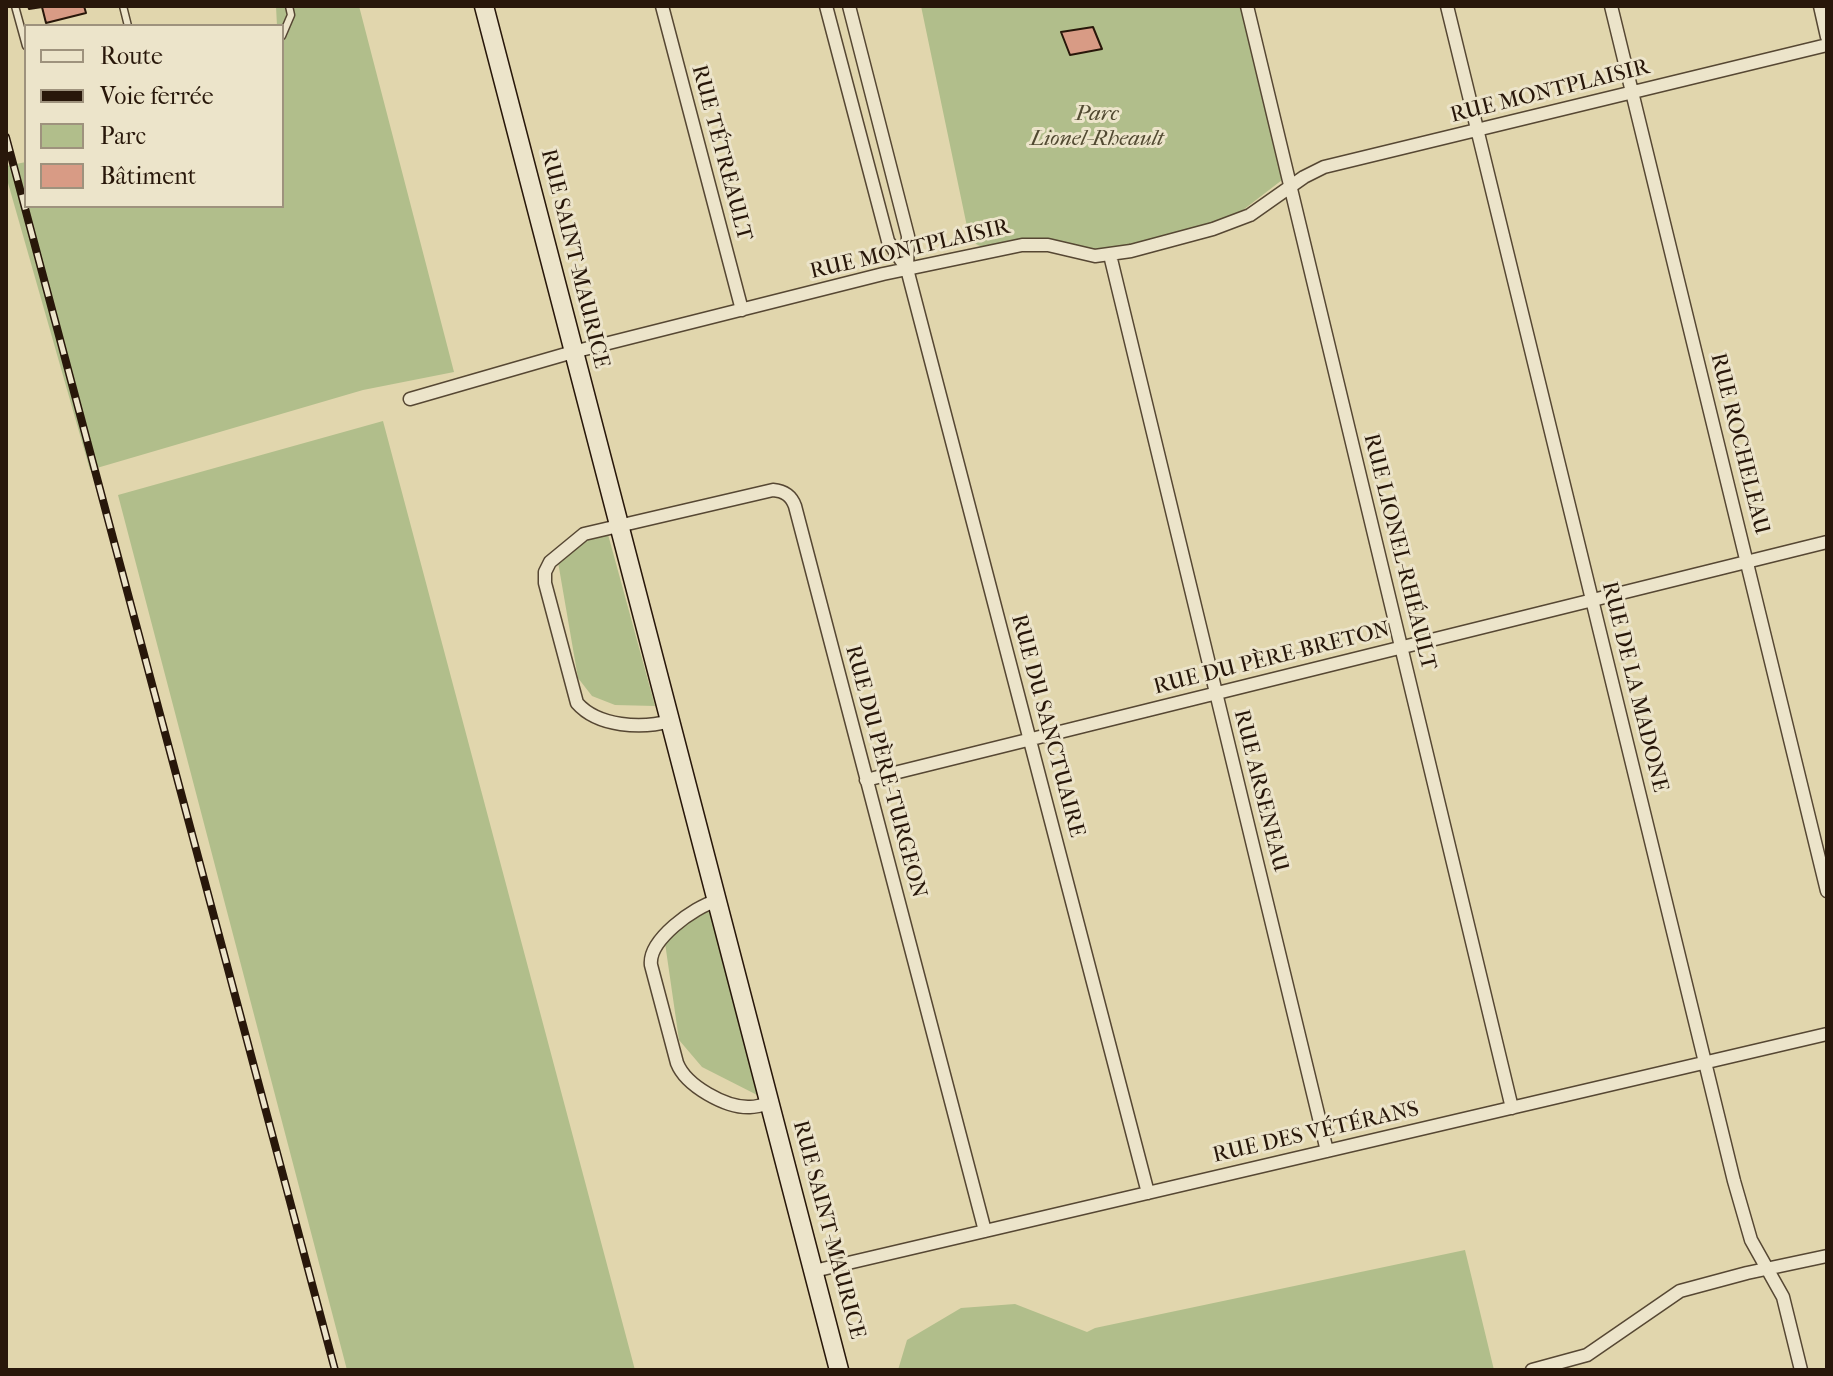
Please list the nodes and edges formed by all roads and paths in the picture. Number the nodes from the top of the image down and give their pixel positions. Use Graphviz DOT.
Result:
graph roads {
  1 [pos="15,6"];
  2 [pos="289,6"];
  3 [pos="484,6"];
  4 [pos="662,6"];
  5 [pos="828,6"];
  6 [pos="849,6"];
  7 [pos="1247,6"];
  8 [pos="1447,6"];
  9 [pos="1611,6"];
  10 [pos="1820,6"];
  11 [pos="284,31"];
  12 [pos="1827,37"];
  13 [pos="24,39"];
  14 [pos="1827,45"];
  15 [pos="1633,92"];
  16 [pos="1477,130"];
  17 [pos="1291,187"];
  18 [pos="1110,255"];
  19 [pos="907,269"];
  20 [pos="742,310"];
  21 [pos="573,352"];
  22 [pos="410,399"];
  23 [pos="618,525"];
  24 [pos="1827,542"];
  25 [pos="1746,562"];
  26 [pos="1592,601"];
  27 [pos="1402,647"];
  28 [pos="1216,693"];
  29 [pos="670,721"];
  30 [pos="1030,739"];
  31 [pos="866,780"];
  32 [pos="1827,891"];
  33 [pos="716,901"];
  34 [pos="1827,1034"];
  35 [pos="1705,1063"];
  36 [pos="769,1103"];
  37 [pos="1512,1108"];
  38 [pos="1327,1151"];
  39 [pos="1148,1193"];
  40 [pos="985,1231"];
  41 [pos="1827,1256"];
  42 [pos="1768,1268"];
  43 [pos="814,1271"];
  44 [pos="1587,1355"];
  45 [pos="839,1370"];
  46 [pos="1532,1370"];
  47 [pos="1591,1370"];
  48 [pos="1801,1370"];
  1 -- 13 [label="lane"];
  2 -- 11 [label="lane"];
  3 -- 21 [label="street, RUE SAINT-MAURICE"];
  4 -- 20 [label="street, RUE TÉTREAULT"];
  5 -- 19 [label="street, RUE DU SANCTUAIRE"];
  6 -- 19 [label="street, RUE DU SANCTUAIRE"];
  7 -- 17 [label="street, RUE LIONEL-RHÉAULT"];
  8 -- 16 [label="street, RUE DE LA MADONE"];
  9 -- 15 [label="street, RUE ROCHELEAU"];
  10 -- 12 [label="street"];
  14 -- 15 [label="street, RUE MONTPLAISIR"];
  15 -- 16 [label="street, RUE MONTPLAISIR"];
  15 -- 25 [label="street, RUE ROCHELEAU"];
  16 -- 17 [label="street, RUE MONTPLAISIR"];
  16 -- 26 [label="street, RUE DE LA MADONE"];
  17 -- 18 [label="street, RUE MONTPLAISIR"];
  17 -- 27 [label="street, RUE LIONEL-RHÉAULT"];
  18 -- 19 [label="street, RUE MONTPLAISIR"];
  18 -- 28 [label="street, RUE ARSENEAU"];
  19 -- 20 [label="street, RUE MONTPLAISIR"];
  19 -- 30 [label="street, RUE DU SANCTUAIRE"];
  20 -- 21 [label="street, RUE MONTPLAISIR"];
  21 -- 22 [label="street, RUE MONTPLAISIR"];
  21 -- 23 [label="street, RUE SAINT-MAURICE"];
  23 -- 29 [label="street, RUE SAINT-MAURICE"];
  23 -- 29 [label="street"];
  23 -- 31 [label="street, RUE DU PÈRE-TURGEON"];
  24 -- 25 [label="street, RUE DU PÈRE-BRETON"];
  25 -- 26 [label="street, RUE DU PÈRE-BRETON"];
  25 -- 32 [label="street, RUE ROCHELEAU"];
  26 -- 27 [label="street, RUE DU PÈRE-BRETON"];
  26 -- 35 [label="street, RUE DE LA MADONE"];
  27 -- 28 [label="street, RUE DU PÈRE-BRETON"];
  27 -- 37 [label="street, RUE LIONEL-RHÉAULT"];
  28 -- 30 [label="street, RUE DU PÈRE-BRETON"];
  28 -- 38 [label="street, RUE ARSENEAU"];
  29 -- 33 [label="street, RUE SAINT-MAURICE"];
  30 -- 31 [label="street, RUE DU PÈRE-BRETON"];
  30 -- 39 [label="street, RUE DU SANCTUAIRE"];
  31 -- 40 [label="street, RUE DU PÈRE-TURGEON"];
  33 -- 36 [label="street, RUE SAINT-MAURICE"];
  33 -- 36 [label="street, RUE SAINT-MAURICE"];
  34 -- 35 [label="street, RUE DES VÉTÉRANS"];
  35 -- 37 [label="street, RUE DES VÉTÉRANS"];
  35 -- 42 [label="street, RUE DE LA MADONE"];
  36 -- 43 [label="street, RUE SAINT-MAURICE"];
  37 -- 38 [label="street, RUE DES VÉTÉRANS"];
  38 -- 39 [label="street, RUE DES VÉTÉRANS"];
  39 -- 40 [label="street, RUE DES VÉTÉRANS"];
  40 -- 43 [label="street, RUE DES VÉTÉRANS"];
  41 -- 42 [label="street"];
  42 -- 44 [label="street"];
  42 -- 48 [label="street, RUE DE LA MADONE"];
  43 -- 45 [label="street, RUE SAINT-MAURICE"];
  44 -- 46 [label="street"];
  44 -- 47 [label="street"];
}
